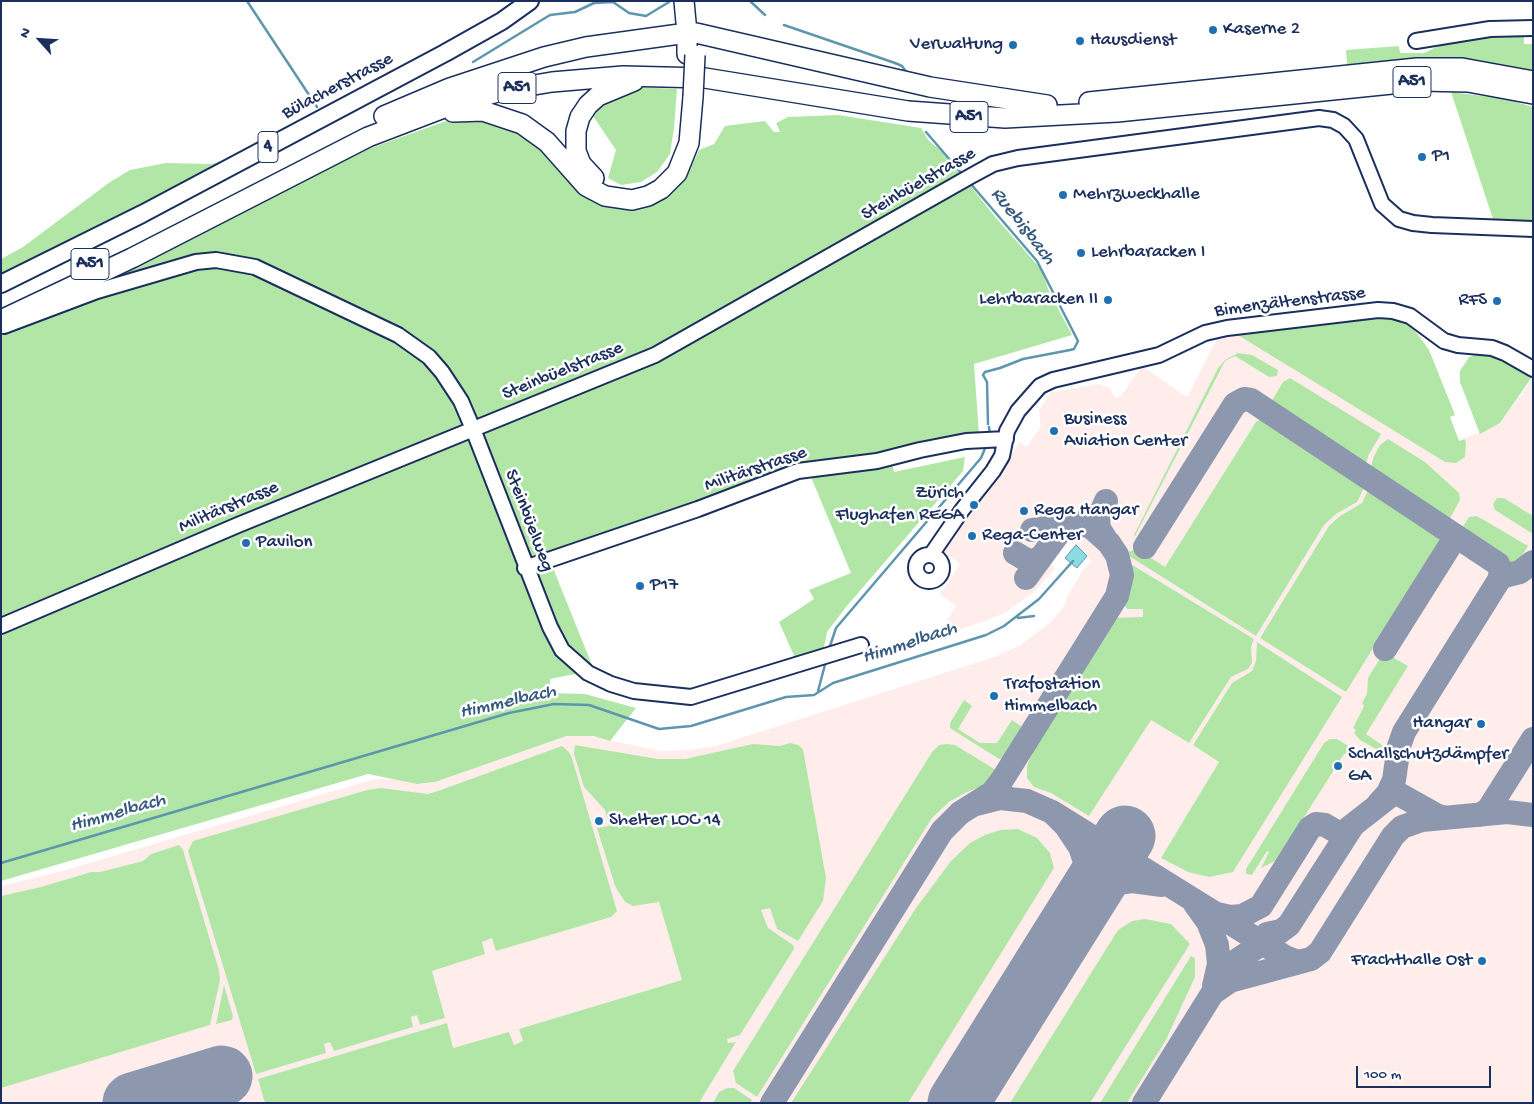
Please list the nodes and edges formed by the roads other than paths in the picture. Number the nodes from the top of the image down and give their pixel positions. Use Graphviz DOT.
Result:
graph roads {
  1 [pos="530,1"];
  2 [pos="684,1"];
  3 [pos="694,1"];
  4 [pos="1533,28"];
  5 [pos="691,33"];
  6 [pos="1416,41"];
  7 [pos="649,76"];
  8 [pos="1533,81"];
  9 [pos="1533,94"];
  10 [pos="688,97"];
  11 [pos="1047,105"];
  12 [pos="387,121"];
  13 [pos="1533,228"];
  14 [pos="1,284"];
  15 [pos="1,306"];
  16 [pos="1,320"];
  17 [pos="1,328"];
  18 [pos="1533,369"];
  19 [pos="472,429"];
  20 [pos="1006,439"];
  21 [pos="931,555"];
  22 [pos="525,568"];
  23 [pos="1,626"];
  24 [pos="861,645"];
  1 -- 14 [label="main road, Bülacherstrasse / 4"];
  2 -- 5 [label="highway"];
  3 -- 5 [label="highway"];
  4 -- 6 [label="street"];
  5 -- 10 [label="highway, bridge"];
  5 -- 11 [label="highway"];
  5 -- 12 [label="highway"];
  7 -- 9 [label="highway, A51"];
  7 -- 10 [label="highway"];
  7 -- 12 [label="highway, A51"];
  8 -- 11 [label="highway, A51"];
  10 -- 12 [label="highway"];
  11 -- 12 [label="highway, A51"];
  12 -- 15 [label="highway, A51"];
  12 -- 16 [label="highway, A51"];
  13 -- 19 [label="street, Steinbüelstrasse"];
  17 -- 19 [label="street, Steinbüelweg"];
  18 -- 20 [label="street, Bimenzältenstrasse"];
  19 -- 22 [label="street, Steinbüelweg"];
  19 -- 23 [label="street, Militärstrasse"];
  20 -- 21 [label="street, Bimenzältenstrasse"];
  20 -- 22 [label="street, Militärstrasse"];
  22 -- 24 [label="street, Steinbüelweg"];
}
